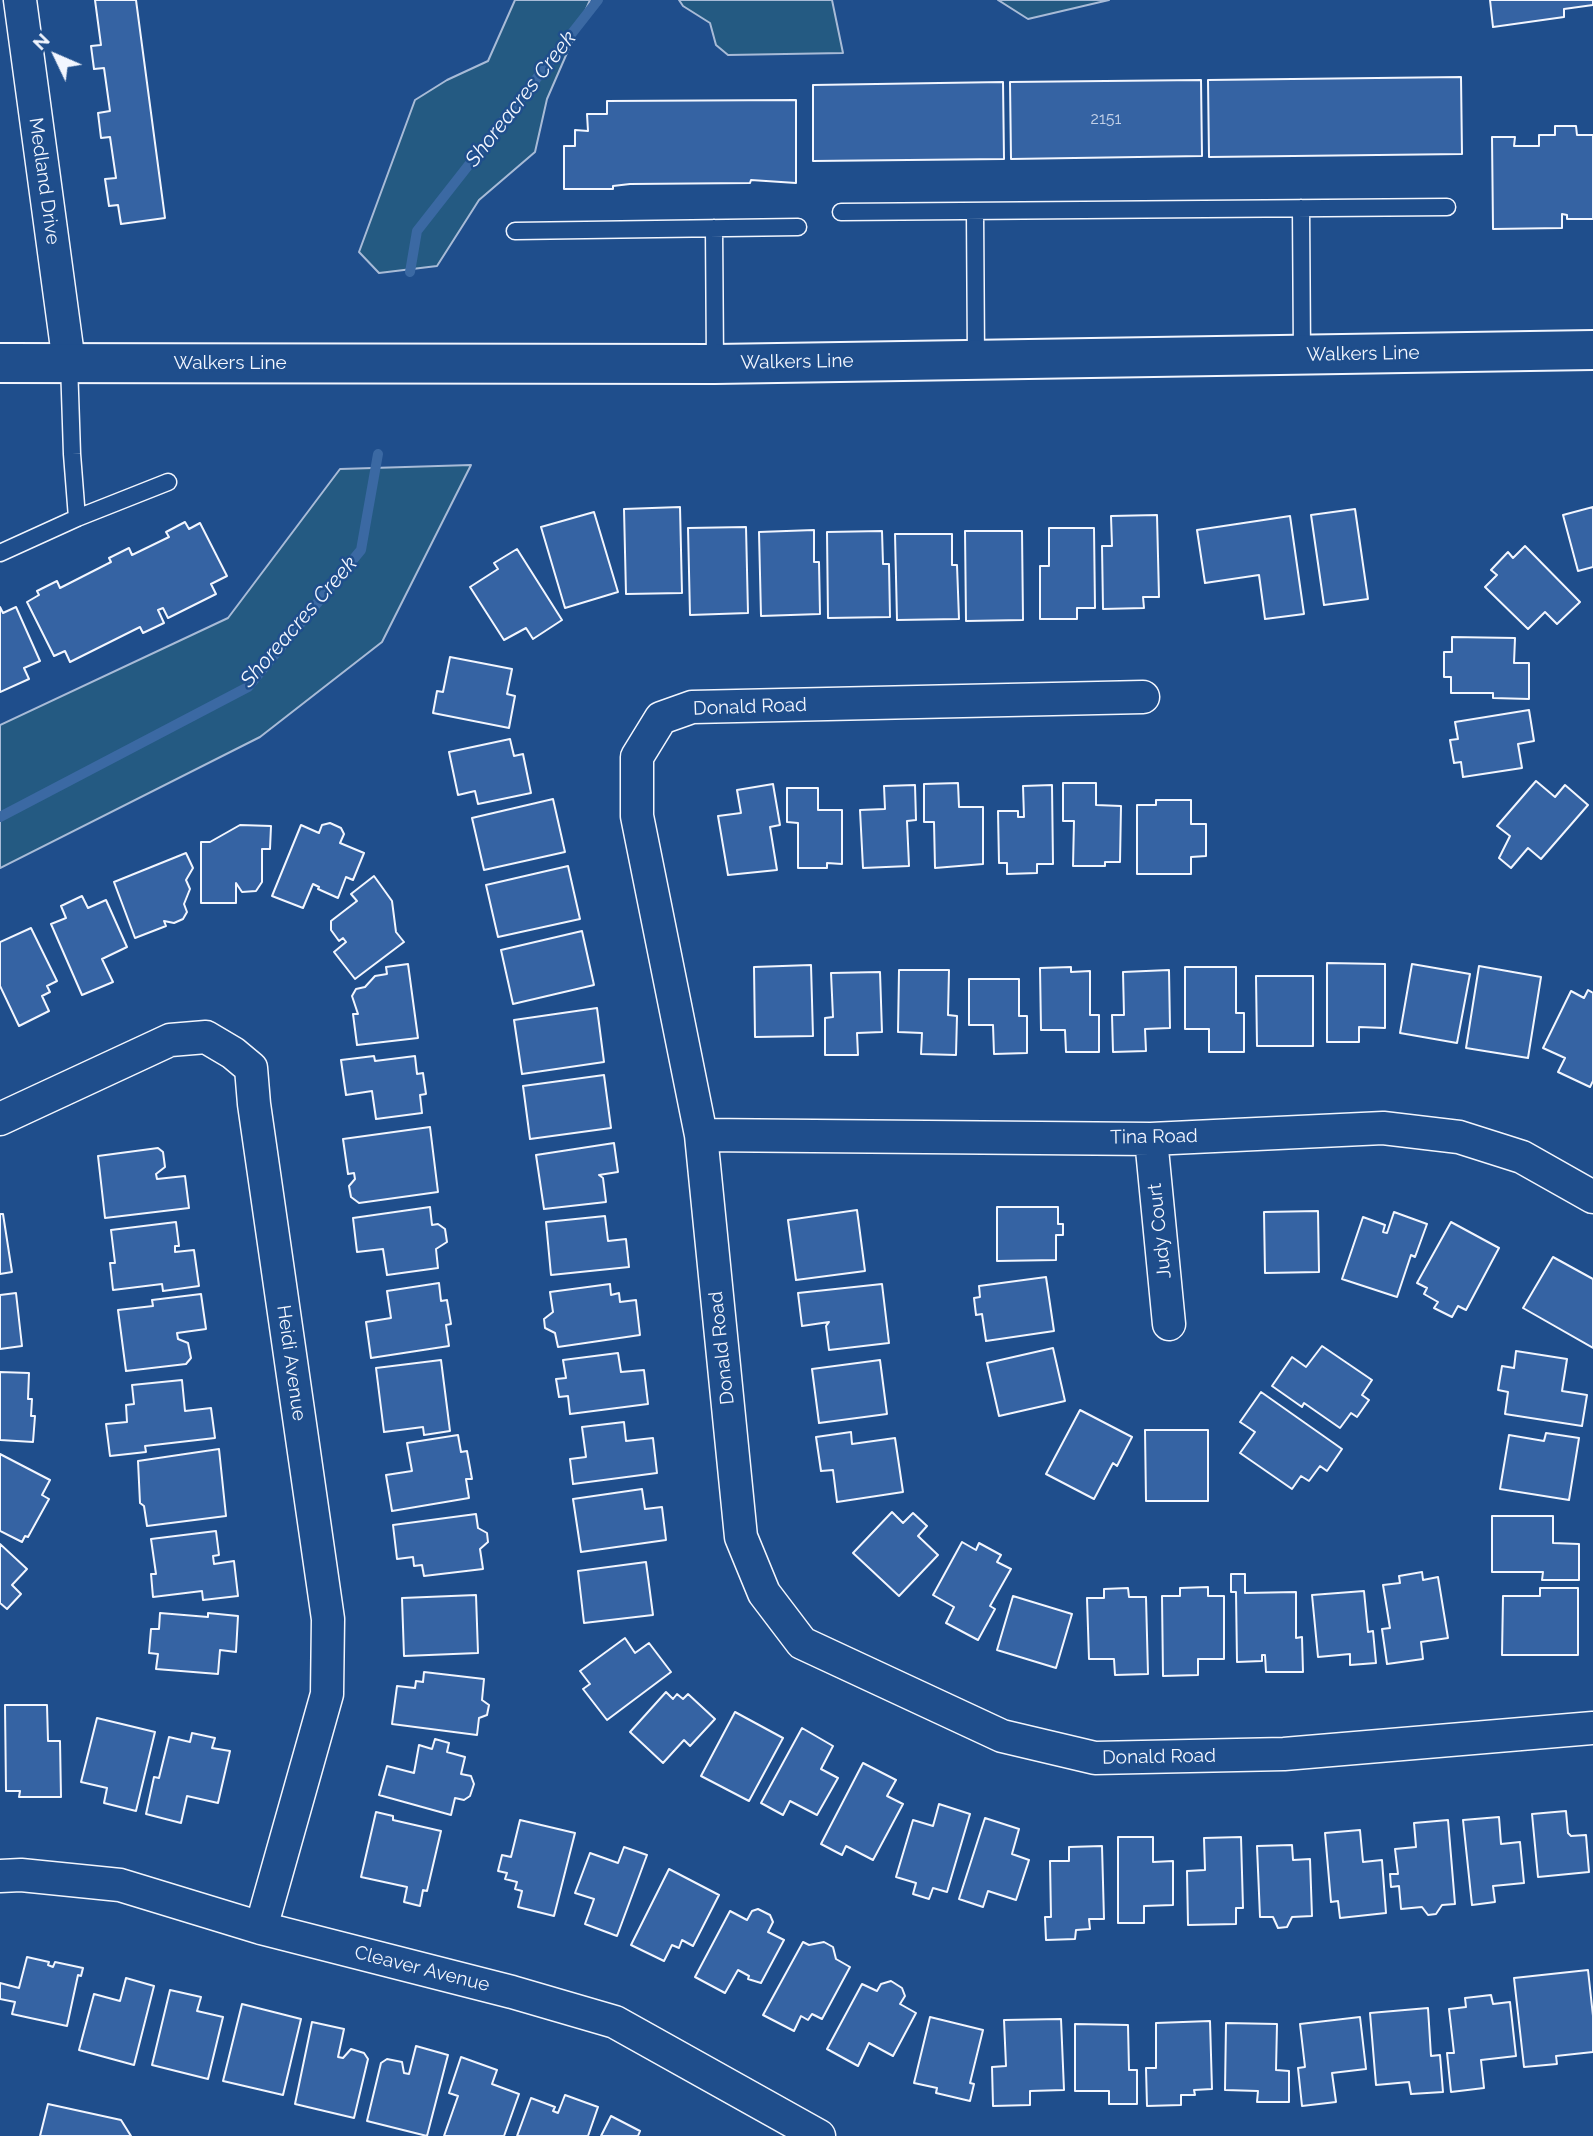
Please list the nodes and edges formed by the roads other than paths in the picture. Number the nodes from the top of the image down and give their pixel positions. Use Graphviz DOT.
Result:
graph roads {
  1 [pos="20,0"];
  2 [pos="1447,207"];
  3 [pos="1301,208"];
  4 [pos="975,211"];
  5 [pos="841,212"];
  6 [pos="798,227"];
  7 [pos="714,228"];
  8 [pos="515,231"];
  9 [pos="1593,350"];
  10 [pos="1302,355"];
  11 [pos="976,359"];
  12 [pos="0,363"];
  13 [pos="69,363"];
  14 [pos="715,363"];
  15 [pos="168,482"];
  16 [pos="77,518"];
  17 [pos="0,553"];
  18 [pos="1143,697"];
  19 [pos="0,1119"];
  20 [pos="701,1135"];
  21 [pos="1150,1139"];
  22 [pos="1593,1197"];
  23 [pos="1169,1324"];
  24 [pos="1593,1728"];
  25 [pos="0,1876"];
  26 [pos="261,1928"];
  27 [pos="819,2136"];
  1 -- 13 [label="street, Medland Drive"];
  2 -- 3 [label="lane"];
  3 -- 4 [label="lane"];
  3 -- 10 [label="lane"];
  4 -- 5 [label="lane"];
  4 -- 11 [label="lane"];
  6 -- 7 [label="lane"];
  7 -- 8 [label="lane"];
  7 -- 14 [label="lane"];
  9 -- 10 [label="main road, Walkers Line"];
  10 -- 11 [label="main road, Walkers Line"];
  11 -- 14 [label="main road, Walkers Line"];
  12 -- 13 [label="main road, Walkers Line"];
  13 -- 14 [label="main road, Walkers Line"];
  13 -- 16 [label="lane"];
  15 -- 16 [label="lane"];
  16 -- 17 [label="lane"];
  18 -- 20 [label="street, Donald Road"];
  19 -- 26 [label="street, Heidi Avenue"];
  20 -- 21 [label="street, Tina Road"];
  20 -- 24 [label="street, Donald Road"];
  21 -- 22 [label="street, Tina Road"];
  21 -- 23 [label="street, Judy Court"];
  25 -- 26 [label="street, Cleaver Avenue"];
  26 -- 27 [label="street, Cleaver Avenue"];
}
